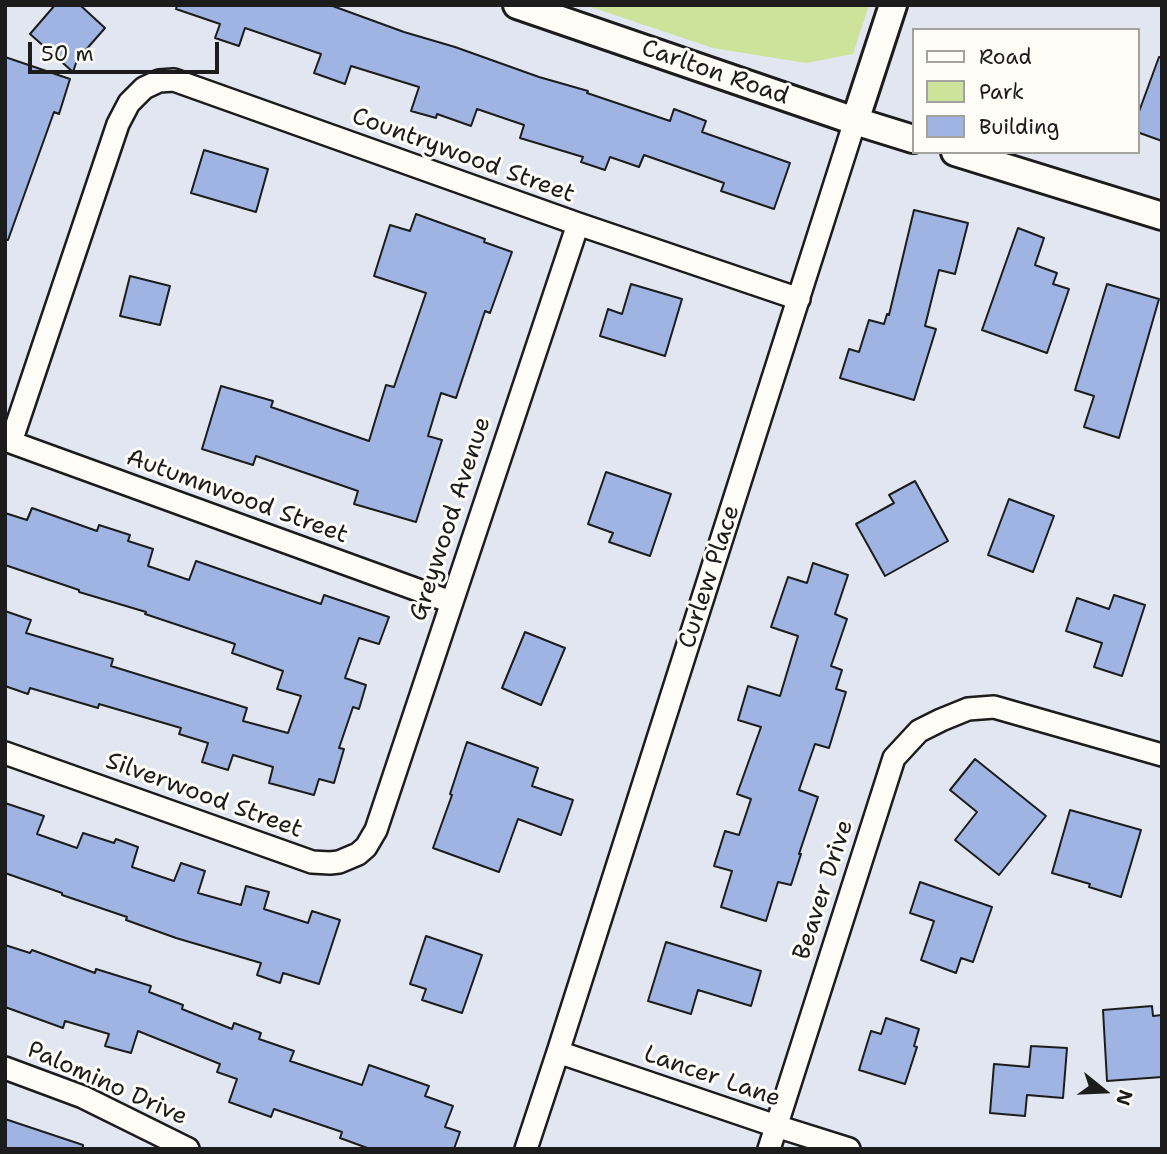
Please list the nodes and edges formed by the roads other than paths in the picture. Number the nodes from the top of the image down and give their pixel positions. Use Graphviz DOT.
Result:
graph roads {
  1 [pos="517,5"];
  2 [pos="893,5"];
  3 [pos="855,121"];
  4 [pos="912,139"];
  5 [pos="961,154"];
  6 [pos="1162,216"];
  7 [pos="578,224"];
  8 [pos="799,299"];
  9 [pos="8,441"];
  10 [pos="451,602"];
  11 [pos="5,752"];
  12 [pos="1162,755"];
  13 [pos="376,831"];
  14 [pos="558,1052"];
  15 [pos="5,1068"];
  16 [pos="776,1126"];
  17 [pos="188,1149"];
  18 [pos="526,1149"];
  19 [pos="769,1149"];
  20 [pos="849,1149"];
  1 -- 3 [label="street, Carlton Road"];
  2 -- 3 [label="street, Curlew Place"];
  3 -- 4 [label="street, Carlton Road"];
  3 -- 8 [label="street, Curlew Place"];
  5 -- 6 [label="street"];
  7 -- 8 [label="street, Countrywood Street"];
  7 -- 9 [label="street, Countrywood Street"];
  7 -- 10 [label="street, Greywood Avenue"];
  8 -- 14 [label="street, Curlew Place"];
  9 -- 10 [label="street, Autumnwood Street"];
  10 -- 13 [label="street, Greywood Avenue"];
  11 -- 13 [label="street, Silverwood Street"];
  12 -- 16 [label="street, Beaver Drive"];
  14 -- 16 [label="street, Lancer Lane"];
  14 -- 18 [label="street, Curlew Place"];
  15 -- 17 [label="street, Palomino Drive"];
  16 -- 19 [label="street, Beaver Drive"];
  16 -- 20 [label="street, Lancer Lane"];
}
